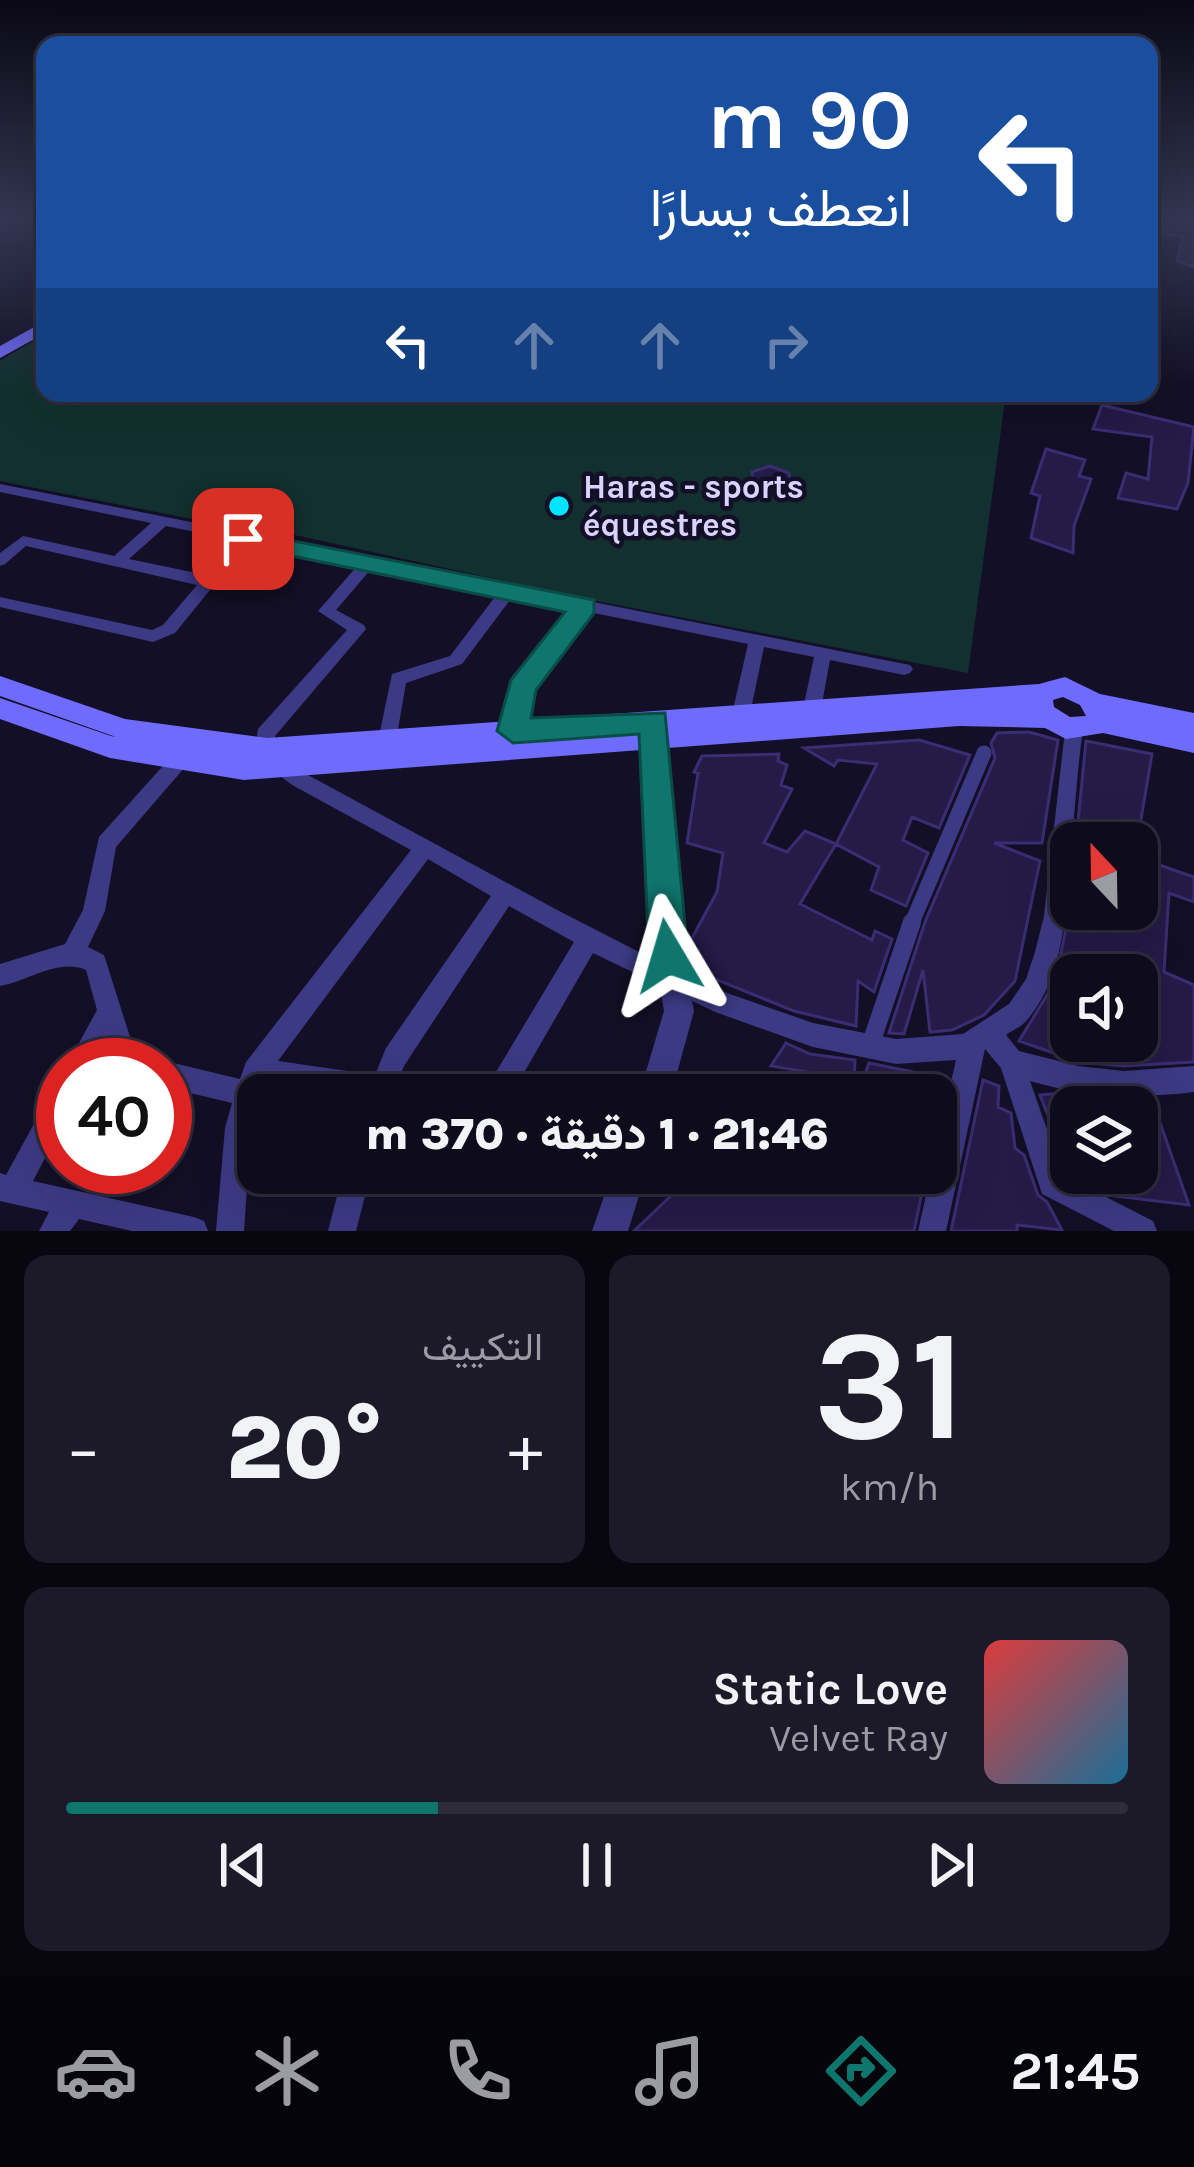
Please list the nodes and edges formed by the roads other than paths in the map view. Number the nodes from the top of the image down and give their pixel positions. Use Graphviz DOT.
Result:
graph roads {
  1 [pos="36,331"];
  2 [pos="0,353"];
  3 [pos="0,488"];
  4 [pos="161,522"];
  5 [pos="0,561"];
  6 [pos="117,561"];
  7 [pos="366,565"];
  8 [pos="508,592"];
  9 [pos="0,602"];
  10 [pos="584,607"];
  11 [pos="758,641"];
  12 [pos="823,654"];
  13 [pos="904,669"];
  14 [pos="0,686"];
  15 [pos="0,708"];
  16 [pos="812,709"];
  17 [pos="1070,713"];
  18 [pos="741,714"];
  19 [pos="1194,722"];
  20 [pos="655,730"];
  21 [pos="513,731"];
  22 [pos="387,741"];
  23 [pos="1194,742"];
  24 [pos="984,753"];
  25 [pos="276,759"];
  26 [pos="178,762"];
  27 [pos="425,847"];
  28 [pos="505,894"];
  29 [pos="589,939"];
  30 [pos="73,953"];
  31 [pos="0,975"];
  32 [pos="676,986"];
  33 [pos="109,1013"];
  34 [pos="95,1038"];
  35 [pos="120,1038"];
  36 [pos="981,1041"];
  37 [pos="869,1047"];
  38 [pos="1011,1061"];
  39 [pos="258,1074"];
  40 [pos="387,1074"];
  41 [pos="509,1074"];
  42 [pos="662,1074"];
  43 [pos="192,1077"];
  44 [pos="1194,1079"];
  45 [pos="237,1082"];
  46 [pos="36,1141"];
  47 [pos="237,1142"];
  48 [pos="7,1189"];
  49 [pos="351,1194"];
  50 [pos="622,1194"];
  51 [pos="62,1219"];
  52 [pos="194,1231"];
  53 [pos="230,1231"];
  54 [pos="341,1231"];
  55 [pos="610,1231"];
  56 [pos="932,1231"];
  57 [pos="1143,1231"];
  1 -- 2 [label="main road"];
  3 -- 4 [label="street"];
  4 -- 6 [label="street"];
  4 -- 7 [label="street"];
  5 -- 6 [label="street"];
  6 -- 9 [label="street"];
  7 -- 8 [label="street"];
  7 -- 25 [label="street"];
  8 -- 10 [label="street"];
  8 -- 22 [label="street"];
  10 -- 11 [label="street"];
  10 -- 21 [label="street"];
  11 -- 12 [label="street"];
  11 -- 18 [label="street"];
  12 -- 13 [label="street"];
  12 -- 16 [label="street"];
  14 -- 25 [label="main road"];
  15 -- 26 [label="main road"];
  16 -- 17 [label="main road"];
  16 -- 18 [label="main road"];
  17 -- 19 [label="main road"];
  17 -- 20 [label="main road"];
  17 -- 23 [label="main road"];
  17 -- 36 [label="street"];
  18 -- 20 [label="main road"];
  20 -- 21 [label="main road"];
  20 -- 25 [label="main road"];
  20 -- 32 [label="street"];
  21 -- 22 [label="main road"];
  22 -- 25 [label="main road"];
  24 -- 37 [label="street"];
  25 -- 26 [label="main road"];
  25 -- 27 [label="street"];
  26 -- 30 [label="street"];
  27 -- 28 [label="street"];
  27 -- 39 [label="street"];
  28 -- 29 [label="street"];
  28 -- 40 [label="street"];
  29 -- 32 [label="street"];
  29 -- 41 [label="street"];
  30 -- 31 [label="street"];
  30 -- 33 [label="street"];
  32 -- 37 [label="street"];
  32 -- 42 [label="street"];
  33 -- 34 [label="street"];
  33 -- 35 [label="street"];
  36 -- 37 [label="street"];
  36 -- 38 [label="street"];
  36 -- 56 [label="street"];
  38 -- 44 [label="street"];
  38 -- 57 [label="street"];
  43 -- 45 [label="street"];
  46 -- 48 [label="street"];
  47 -- 53 [label="street"];
  48 -- 51 [label="street"];
  49 -- 54 [label="street"];
  50 -- 55 [label="street"];
  51 -- 52 [label="street"];
}
